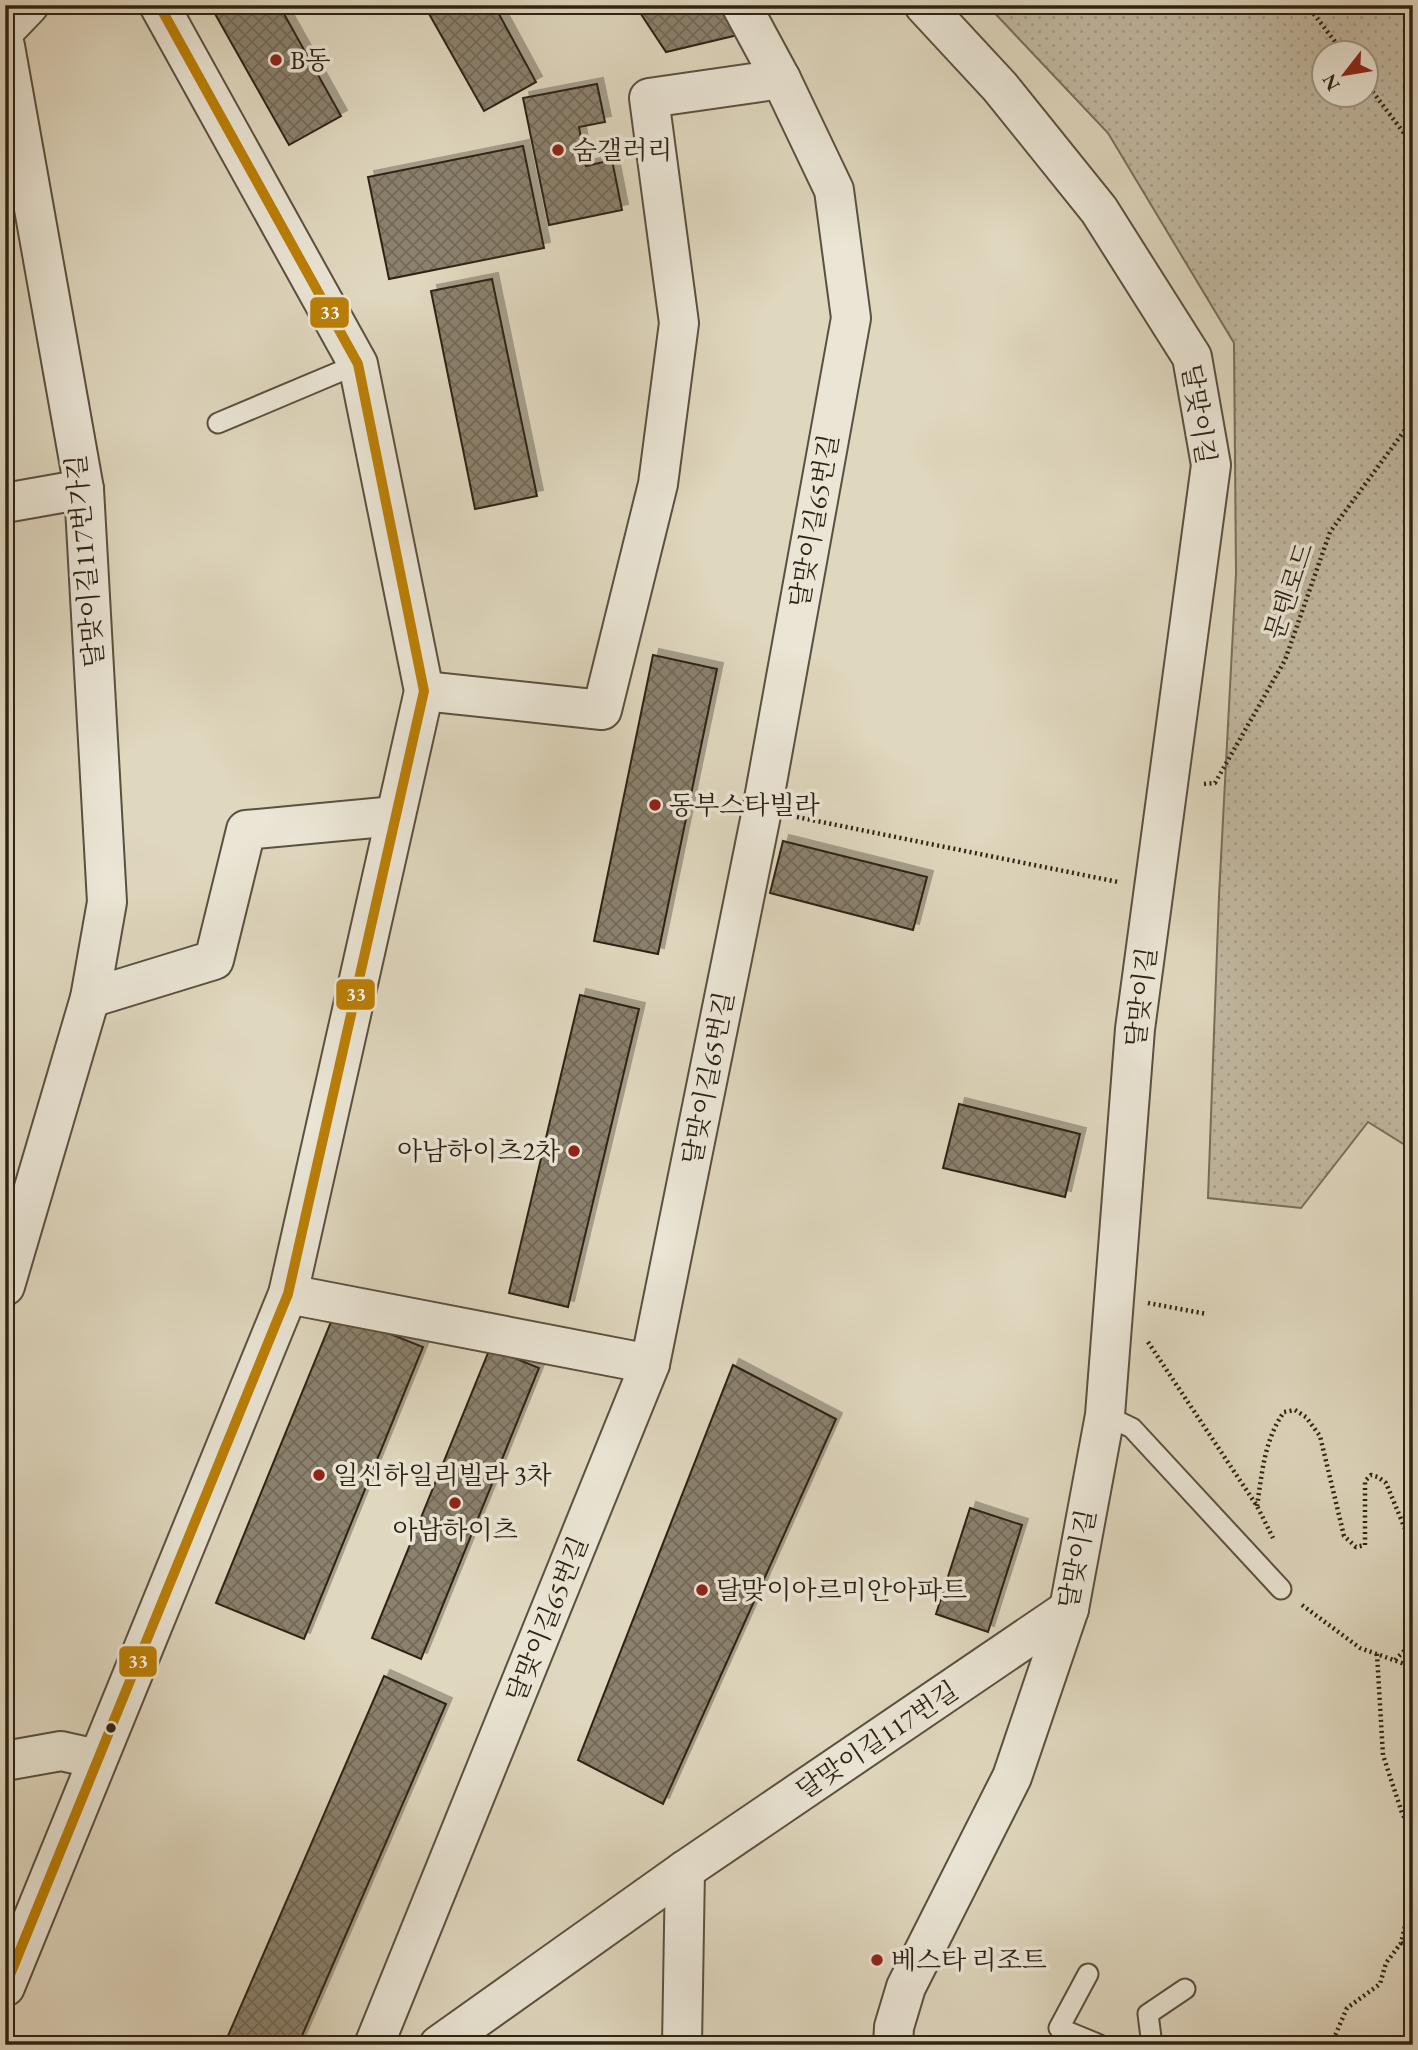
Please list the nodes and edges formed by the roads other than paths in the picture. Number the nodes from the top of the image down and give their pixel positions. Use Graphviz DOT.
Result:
graph roads {
  1 [pos="29,5"];
  2 [pos="159,5"];
  3 [pos="741,5"];
  4 [pos="924,5"];
  5 [pos="5,30"];
  6 [pos="5,46"];
  7 [pos="781,79"];
  8 [pos="358,364"];
  9 [pos="218,423"];
  10 [pos="84,489"];
  11 [pos="5,503"];
  12 [pos="424,691"];
  13 [pos="395,816"];
  14 [pos="90,998"];
  15 [pos="5,1286"];
  16 [pos="288,1294"];
  17 [pos="650,1364"];
  18 [pos="1105,1415"];
  19 [pos="1281,1589"];
  20 [pos="1069,1609"];
  21 [pos="97,1759"];
  22 [pos="5,1761"];
  23 [pos="685,1870"];
  24 [pos="1088,1974"];
  25 [pos="5,1987"];
  26 [pos="1185,1989"];
  27 [pos="374,2045"];
  28 [pos="439,2045"];
  29 [pos="682,2045"];
  30 [pos="892,2045"];
  31 [pos="1100,2045"];
  32 [pos="1152,2045"];
  1 -- 5 [label="street"];
  2 -- 8 [label="street"];
  3 -- 7 [label="street, 달맞이길65번길"];
  4 -- 18 [label="street, 달맞이길"];
  6 -- 10 [label="street, 달맞이길117번가길"];
  7 -- 12 [label="street"];
  7 -- 17 [label="street, 달맞이길65번길"];
  8 -- 9 [label="lane"];
  8 -- 12 [label="street"];
  10 -- 11 [label="street"];
  10 -- 14 [label="street, 달맞이길117번가길"];
  12 -- 13 [label="street"];
  13 -- 14 [label="street"];
  13 -- 16 [label="street"];
  14 -- 15 [label="street, 달맞이길117번가길"];
  16 -- 17 [label="street"];
  16 -- 21 [label="street"];
  17 -- 27 [label="street, 달맞이길65번길"];
  18 -- 19 [label="lane"];
  18 -- 20 [label="street, 달맞이길"];
  20 -- 23 [label="street, 달맞이길117번길"];
  20 -- 30 [label="street, 달맞이길"];
  21 -- 22 [label="street"];
  21 -- 25 [label="street"];
  23 -- 28 [label="street, 달맞이길117번길"];
  23 -- 29 [label="street"];
  24 -- 31 [label="lane"];
  26 -- 32 [label="lane"];
}
